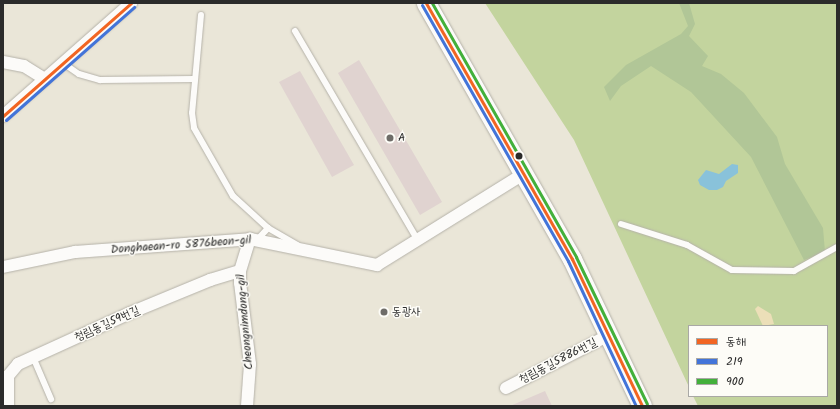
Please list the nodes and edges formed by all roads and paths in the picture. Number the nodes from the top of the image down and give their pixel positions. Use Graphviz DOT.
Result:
graph roads {
  1 [pos="131,3"];
  2 [pos="426,3"];
  3 [pos="201,15"];
  4 [pos="295,31"];
  5 [pos="3,62"];
  6 [pos="63,63"];
  7 [pos="45,79"];
  8 [pos="194,79"];
  9 [pos="3,116"];
  10 [pos="525,173"];
  11 [pos="621,224"];
  12 [pos="268,228"];
  13 [pos="253,239"];
  14 [pos="417,239"];
  15 [pos="837,247"];
  16 [pos="308,250"];
  17 [pos="3,267"];
  18 [pos="240,270"];
  19 [pos="610,335"];
  20 [pos="33,357"];
  21 [pos="506,388"];
  22 [pos="51,399"];
  23 [pos="8,406"];
  24 [pos="247,406"];
  25 [pos="642,406"];
  1 -- 6 [label="street"];
  2 -- 10 [label="main road"];
  3 -- 8 [label="lane"];
  4 -- 14 [label="lane"];
  5 -- 7 [label="street"];
  6 -- 7 [label="street"];
  6 -- 8 [label="lane"];
  7 -- 9 [label="street"];
  8 -- 12 [label="lane"];
  10 -- 14 [label="street, Donghaean-ro 5876beon-gil"];
  10 -- 19 [label="main road"];
  11 -- 15 [label="lane"];
  12 -- 13 [label="lane"];
  12 -- 16 [label="lane"];
  13 -- 16 [label="street, Donghaean-ro 5876beon-gil"];
  13 -- 17 [label="street, Donghaean-ro 5876beon-gil"];
  13 -- 18 [label="street, Cheongnimdong-gil"];
  14 -- 16 [label="street, Donghaean-ro 5876beon-gil"];
  18 -- 20 [label="street, 청림동길59번길"];
  18 -- 24 [label="street, Cheongnimdong-gil"];
  19 -- 21 [label="street, 청림동길5886번길"];
  19 -- 25 [label="main road"];
  20 -- 22 [label="lane"];
  20 -- 23 [label="street, 청림동길59번길"];
}
